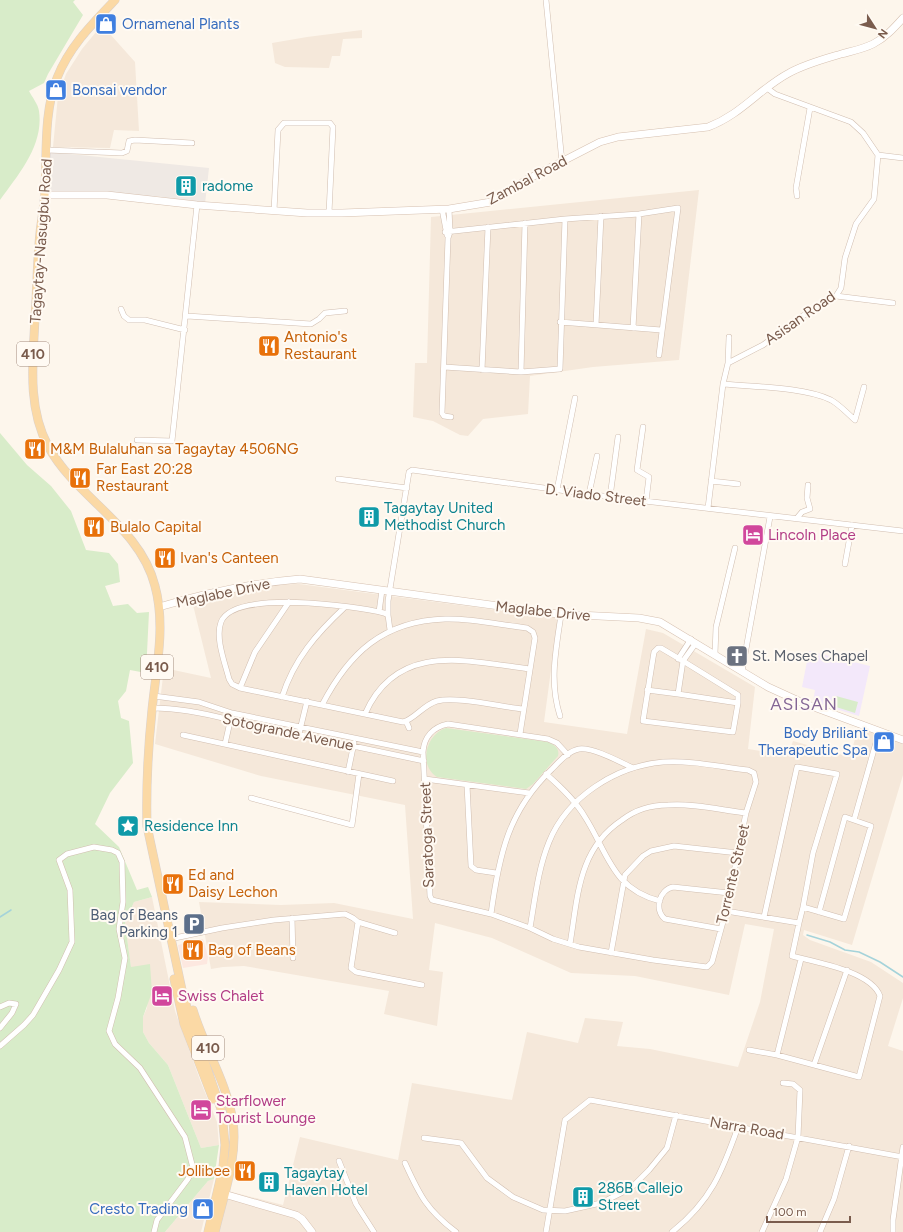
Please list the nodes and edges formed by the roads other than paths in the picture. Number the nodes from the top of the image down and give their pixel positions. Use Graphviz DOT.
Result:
graph roads {
  1 [pos="115,0"];
  2 [pos="546,0"];
  3 [pos="903,18"];
  4 [pos="767,88"];
  5 [pos="810,108"];
  6 [pos="192,143"];
  7 [pos="47,150"];
  8 [pos="878,155"];
  9 [pos="903,158"];
  10 [pos="562,162"];
  11 [pos="44,195"];
  12 [pos="797,196"];
  13 [pos="197,206"];
  14 [pos="446,209"];
  15 [pos="274,212"];
  16 [pos="329,213"];
  17 [pos="639,214"];
  18 [pos="601,216"];
  19 [pos="564,219"];
  20 [pos="525,223"];
  21 [pos="488,227"];
  22 [pos="448,232"];
  23 [pos="836,296"];
  24 [pos="893,303"];
  25 [pos="122,309"];
  26 [pos="345,311"];
  27 [pos="186,316"];
  28 [pos="560,322"];
  29 [pos="596,325"];
  30 [pos="633,328"];
  31 [pos="185,330"];
  32 [pos="661,330"];
  33 [pos="729,337"];
  34 [pos="659,355"];
  35 [pos="728,363"];
  36 [pos="444,367"];
  37 [pos="482,370"];
  38 [pos="521,372"];
  39 [pos="723,384"];
  40 [pos="864,387"];
  41 [pos="575,398"];
  42 [pos="451,417"];
  43 [pos="642,427"];
  44 [pos="618,437"];
  45 [pos="137,440"];
  46 [pos="597,456"];
  47 [pos="338,479"];
  48 [pos="711,481"];
  49 [pos="738,484"];
  50 [pos="808,484"];
  51 [pos="407,488"];
  52 [pos="557,490"];
  53 [pos="589,494"];
  54 [pos="610,497"];
  55 [pos="646,502"];
  56 [pos="708,508"];
  57 [pos="770,516"];
  58 [pos="797,518"];
  59 [pos="852,525"];
  60 [pos="903,531"];
  61 [pos="735,548"];
  62 [pos="845,564"];
  63 [pos="382,590"];
  64 [pos="391,591"];
  65 [pos="289,602"];
  66 [pos="159,607"];
  67 [pos="345,607"];
  68 [pos="379,612"];
  69 [pos="388,615"];
  70 [pos="561,615"];
  71 [pos="390,630"];
  72 [pos="694,641"];
  73 [pos="715,654"];
  74 [pos="678,659"];
  75 [pos="683,662"];
  76 [pos="530,669"];
  77 [pos="742,671"];
  78 [pos="240,688"];
  79 [pos="647,690"];
  80 [pos="678,694"];
  81 [pos="154,696"];
  82 [pos="282,697"];
  83 [pos="193,701"];
  84 [pos="307,701"];
  85 [pos="738,703"];
  86 [pos="206,704"];
  87 [pos="322,705"];
  88 [pos="152,708"];
  89 [pos="524,709"];
  90 [pos="191,710"];
  91 [pos="204,713"];
  92 [pos="232,713"];
  93 [pos="365,714"];
  94 [pos="560,716"];
  95 [pos="230,720"];
  96 [pos="406,721"];
  97 [pos="301,727"];
  98 [pos="409,728"];
  99 [pos="879,732"];
  100 [pos="300,734"];
  101 [pos="520,734"];
  102 [pos="183,735"];
  103 [pos="356,738"];
  104 [pos="903,740"];
  105 [pos="225,744"];
  106 [pos="354,746"];
  107 [pos="423,752"];
  108 [pos="568,755"];
  109 [pos="424,761"];
  110 [pos="633,768"];
  111 [pos="348,772"];
  112 [pos="359,774"];
  113 [pos="546,774"];
  114 [pos="426,779"];
  115 [pos="393,781"];
  116 [pos="467,784"];
  117 [pos="529,793"];
  118 [pos="251,798"];
  119 [pos="575,802"];
  120 [pos="746,812"];
  121 [pos="854,820"];
  122 [pos="598,840"];
  123 [pos="738,853"];
  124 [pos="496,873"];
  125 [pos="623,881"];
  126 [pos="729,893"];
  127 [pos="660,901"];
  128 [pos="803,907"];
  129 [pos="726,911"];
  130 [pos="819,912"];
  131 [pos="491,914"];
  132 [pos="764,917"];
  133 [pos="292,918"];
  134 [pos="358,922"];
  135 [pos="799,923"];
  136 [pos="530,928"];
  137 [pos="721,929"];
  138 [pos="395,933"];
  139 [pos="170,939"];
  140 [pos="570,944"];
  141 [pos="611,953"];
  142 [pos="293,958"];
  143 [pos="801,959"];
  144 [pos="704,967"];
  145 [pos="847,970"];
  146 [pos="422,985"];
  147 [pos="0,1007"];
  148 [pos="0,1028"];
  149 [pos="0,1046"];
  150 [pos="749,1050"];
  151 [pos="777,1055"];
  152 [pos="814,1065"];
  153 [pos="783,1083"];
  154 [pos="676,1115"];
  155 [pos="738,1127"];
  156 [pos="798,1137"];
  157 [pos="424,1138"];
  158 [pos="849,1146"];
  159 [pos="903,1147"];
  160 [pos="902,1156"];
  161 [pos="340,1161"];
  162 [pos="405,1163"];
  163 [pos="224,1194"];
  164 [pos="549,1211"];
  165 [pos="154,1232"];
  166 [pos="203,1232"];
  167 [pos="214,1232"];
  168 [pos="312,1232"];
  169 [pos="374,1232"];
  170 [pos="456,1232"];
  171 [pos="546,1232"];
  172 [pos="672,1232"];
  173 [pos="762,1232"];
  174 [pos="820,1232"];
  175 [pos="893,1232"];
  1 -- 7 [label="main road, Tagaytay-Nasugbu Road / 410"];
  2 -- 10 [label="street"];
  3 -- 4 [label="street, Zambal Road"];
  4 -- 5 [label="street"];
  4 -- 10 [label="street, Zambal Road"];
  5 -- 8 [label="street"];
  5 -- 12 [label="street"];
  6 -- 7 [label="street"];
  7 -- 11 [label="main road, Tagaytay-Nasugbu Road / 410"];
  8 -- 9 [label="street"];
  8 -- 23 [label="street, Asisan Road"];
  10 -- 14 [label="street, Zambal Road"];
  11 -- 13 [label="street, Zambal Road"];
  11 -- 66 [label="main road, Tagaytay-Nasugbu Road / 410"];
  13 -- 15 [label="street, Zambal Road"];
  13 -- 27 [label="street"];
  14 -- 16 [label="street, Zambal Road"];
  14 -- 22 [label="street"];
  15 -- 16 [label="street, Zambal Road"];
  15 -- 16 [label="street"];
  17 -- 18 [label="street"];
  17 -- 30 [label="street"];
  17 -- 32 [label="street"];
  18 -- 19 [label="street"];
  18 -- 29 [label="street"];
  19 -- 20 [label="street"];
  19 -- 28 [label="street"];
  20 -- 21 [label="street"];
  20 -- 38 [label="street"];
  21 -- 22 [label="street"];
  21 -- 37 [label="street"];
  22 -- 36 [label="street"];
  23 -- 24 [label="street"];
  23 -- 35 [label="street, Asisan Road"];
  25 -- 31 [label="street"];
  26 -- 27 [label="street"];
  27 -- 31 [label="street"];
  28 -- 29 [label="street"];
  28 -- 38 [label="street"];
  29 -- 30 [label="street"];
  30 -- 32 [label="street"];
  31 -- 45 [label="street"];
  32 -- 34 [label="street"];
  33 -- 35 [label="street"];
  35 -- 39 [label="street"];
  36 -- 37 [label="street"];
  36 -- 42 [label="street"];
  37 -- 38 [label="street"];
  39 -- 40 [label="street"];
  39 -- 48 [label="street"];
  41 -- 52 [label="street"];
  43 -- 55 [label="street"];
  44 -- 54 [label="street"];
  46 -- 53 [label="street"];
  47 -- 51 [label="street"];
  48 -- 49 [label="street"];
  48 -- 56 [label="street"];
  50 -- 58 [label="street"];
  51 -- 52 [label="street, D. Viado Street"];
  51 -- 64 [label="street, D. Viado Street"];
  52 -- 53 [label="street, D. Viado Street"];
  53 -- 54 [label="street, D. Viado Street"];
  54 -- 55 [label="street, D. Viado Street"];
  55 -- 56 [label="street, D. Viado Street"];
  56 -- 57 [label="street, D. Viado Street"];
  57 -- 58 [label="street, D. Viado Street"];
  57 -- 77 [label="street"];
  58 -- 59 [label="street, D. Viado Street"];
  59 -- 60 [label="street, D. Viado Street"];
  59 -- 62 [label="street"];
  61 -- 73 [label="street"];
  63 -- 64 [label="street, Maglabe Drive"];
  63 -- 66 [label="street, Maglabe Drive"];
  63 -- 68 [label="street"];
  64 -- 69 [label="street, D. Viado Street"];
  64 -- 70 [label="street, Maglabe Drive"];
  65 -- 67 [label="street"];
  65 -- 78 [label="street"];
  65 -- 78 [label="street"];
  66 -- 81 [label="main road, Tagaytay-Nasugbu Road / 410"];
  67 -- 68 [label="street"];
  67 -- 82 [label="street"];
  68 -- 69 [label="street"];
  69 -- 71 [label="street, D. Viado Street"];
  70 -- 72 [label="street, Maglabe Drive"];
  70 -- 94 [label="street"];
  71 -- 76 [label="street"];
  71 -- 87 [label="street"];
  72 -- 73 [label="street, Maglabe Drive"];
  72 -- 74 [label="street"];
  72 -- 75 [label="street"];
  73 -- 77 [label="street, Maglabe Drive"];
  74 -- 75 [label="street"];
  74 -- 79 [label="street"];
  75 -- 80 [label="street"];
  75 -- 85 [label="street"];
  76 -- 89 [label="street"];
  76 -- 93 [label="street"];
  77 -- 99 [label="street, Maglabe Drive"];
  78 -- 82 [label="street"];
  79 -- 80 [label="street"];
  79 -- 85 [label="street"];
  80 -- 85 [label="street"];
  81 -- 83 [label="street, Sotogrande Avenue"];
  81 -- 88 [label="main road, Tagaytay-Nasugbu Road / 410"];
  82 -- 84 [label="street"];
  83 -- 86 [label="street, Sotogrande Avenue"];
  83 -- 90 [label="street"];
  84 -- 87 [label="street"];
  84 -- 97 [label="street"];
  86 -- 91 [label="street"];
  86 -- 92 [label="street, Sotogrande Avenue"];
  87 -- 93 [label="street"];
  88 -- 90 [label="street, Sotogrande Avenue"];
  88 -- 139 [label="main road, Tagaytay-Nasugbu Road / 410"];
  89 -- 96 [label="street"];
  89 -- 101 [label="street"];
  90 -- 91 [label="street, Sotogrande Avenue"];
  91 -- 95 [label="street, Sotogrande Avenue"];
  92 -- 95 [label="street"];
  92 -- 97 [label="street, Sotogrande Avenue"];
  93 -- 96 [label="street"];
  95 -- 100 [label="street, Sotogrande Avenue"];
  95 -- 105 [label="street"];
  96 -- 98 [label="street"];
  97 -- 100 [label="street"];
  97 -- 103 [label="street, Sotogrande Avenue"];
  99 -- 104 [label="street, Maglabe Drive"];
  99 -- 121 [label="street"];
  100 -- 106 [label="street, Sotogrande Avenue"];
  101 -- 107 [label="street, Saratoga Street"];
  101 -- 108 [label="street, Saratoga Street"];
  102 -- 105 [label="street"];
  103 -- 106 [label="street"];
  103 -- 107 [label="street, Sotogrande Avenue"];
  105 -- 111 [label="street"];
  106 -- 109 [label="street, Sotogrande Avenue"];
  106 -- 111 [label="street"];
  107 -- 109 [label="street, Saratoga Street"];
  108 -- 110 [label="street"];
  108 -- 113 [label="street"];
  109 -- 114 [label="street, Saratoga Street"];
  110 -- 119 [label="street"];
  110 -- 120 [label="street, Torrente Street"];
  111 -- 112 [label="street"];
  112 -- 115 [label="street"];
  112 -- 118 [label="street"];
  113 -- 117 [label="street"];
  113 -- 119 [label="street"];
  114 -- 116 [label="street"];
  114 -- 131 [label="street, Saratoga Street"];
  116 -- 117 [label="street"];
  116 -- 124 [label="street"];
  117 -- 124 [label="street"];
  119 -- 122 [label="street"];
  119 -- 136 [label="street"];
  120 -- 122 [label="street"];
  120 -- 123 [label="street, Torrente Street"];
  121 -- 130 [label="street"];
  121 -- 130 [label="street"];
  122 -- 125 [label="street"];
  122 -- 140 [label="street"];
  123 -- 125 [label="street"];
  123 -- 126 [label="street, Torrente Street"];
  124 -- 131 [label="street"];
  125 -- 127 [label="street"];
  125 -- 141 [label="street"];
  126 -- 127 [label="street"];
  126 -- 129 [label="street, Torrente Street"];
  127 -- 137 [label="street"];
  128 -- 130 [label="street"];
  128 -- 132 [label="street"];
  128 -- 135 [label="street"];
  129 -- 132 [label="street"];
  129 -- 137 [label="street, Torrente Street"];
  131 -- 136 [label="street, Saratoga Street"];
  132 -- 135 [label="street"];
  133 -- 134 [label="street"];
  133 -- 139 [label="street"];
  133 -- 142 [label="street"];
  134 -- 138 [label="street"];
  134 -- 146 [label="street"];
  135 -- 143 [label="street"];
  136 -- 140 [label="street, Saratoga Street"];
  137 -- 144 [label="street, Torrente Street"];
  139 -- 163 [label="main road, Tagaytay-Nasugbu Road / 410"];
  139 -- 166 [label="main road, Tagaytay-Nasugbu Road / 410"];
  139 -- 167 [label="main road, Tagaytay-Nasugbu Road"];
  140 -- 141 [label="street, Saratoga Street"];
  141 -- 144 [label="street, Saratoga Street"];
  143 -- 145 [label="street"];
  143 -- 151 [label="street"];
  145 -- 152 [label="street"];
  145 -- 152 [label="street"];
  147 -- 148 [label="street"];
  149 -- 165 [label="street"];
  150 -- 151 [label="street"];
  151 -- 152 [label="street"];
  153 -- 156 [label="street"];
  154 -- 155 [label="street, Narra Road"];
  154 -- 164 [label="street"];
  154 -- 164 [label="street, Narra Road"];
  155 -- 156 [label="street, Narra Road"];
  155 -- 172 [label="street"];
  156 -- 158 [label="street, Narra Road"];
  156 -- 173 [label="street"];
  157 -- 164 [label="street"];
  158 -- 160 [label="street, Narra Road"];
  158 -- 174 [label="street"];
  159 -- 160 [label="street"];
  160 -- 175 [label="street"];
  161 -- 169 [label="street"];
  162 -- 170 [label="street"];
  163 -- 167 [label="main road, Tagaytay-Nasugbu Road / 410"];
  163 -- 168 [label="street"];
  164 -- 171 [label="street"];
}
